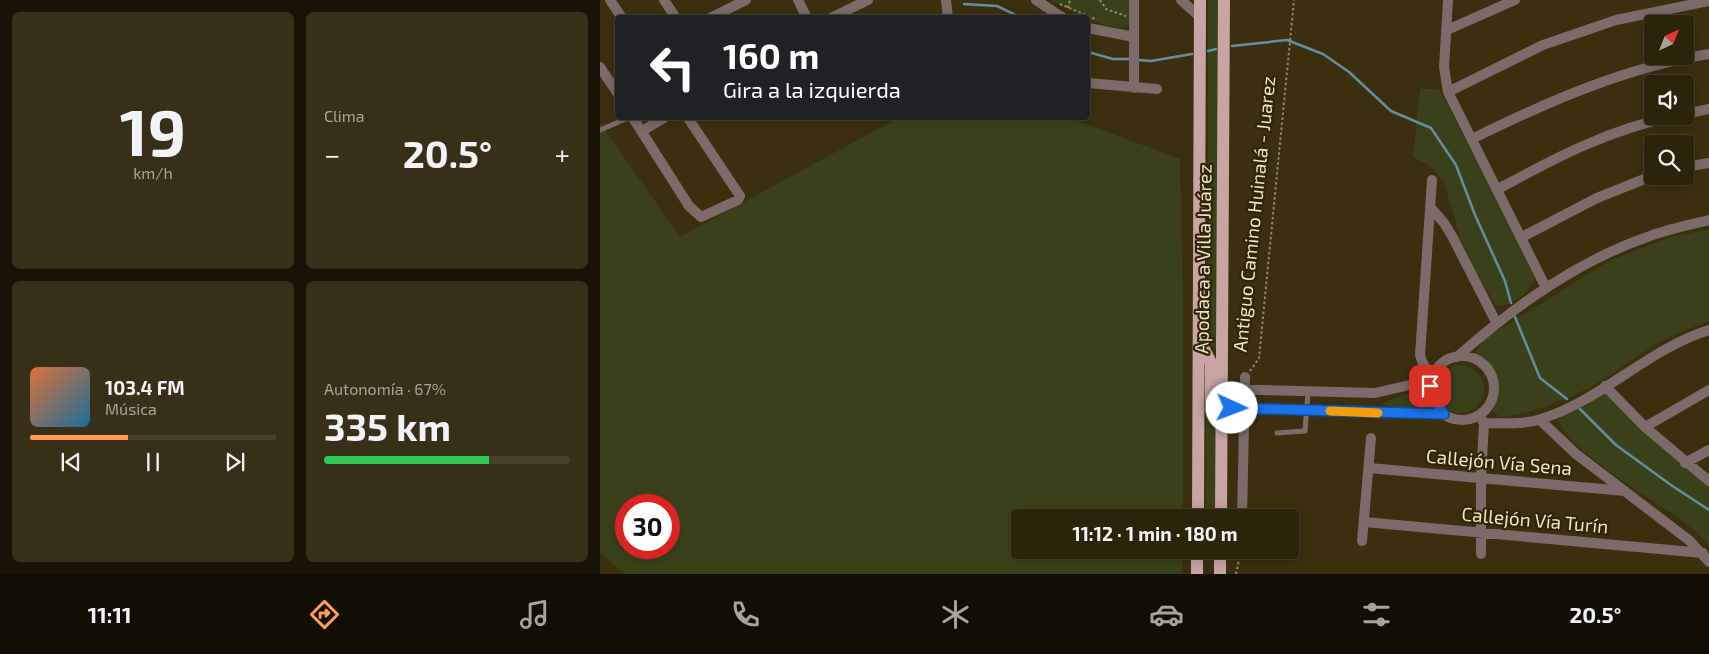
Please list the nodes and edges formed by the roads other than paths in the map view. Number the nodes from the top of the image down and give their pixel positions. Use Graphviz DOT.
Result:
graph roads {
  1 [pos="610,0"];
  2 [pos="664,0"];
  3 [pos="746,0"];
  4 [pos="798,0"];
  5 [pos="868,0"];
  6 [pos="946,0"];
  7 [pos="1036,0"];
  8 [pos="1134,0"];
  9 [pos="1181,0"];
  10 [pos="1200,0"];
  11 [pos="1224,0"];
  12 [pos="1448,0"];
  13 [pos="1515,0"];
  14 [pos="1709,1"];
  15 [pos="1065,13"];
  16 [pos="620,15"];
  17 [pos="674,15"];
  18 [pos="716,15"];
  19 [pos="805,15"];
  20 [pos="837,15"];
  21 [pos="948,15"];
  22 [pos="1200,17"];
  23 [pos="1090,28"];
  24 [pos="1446,30"];
  25 [pos="1134,38"];
  26 [pos="1709,54"];
  27 [pos="600,67"];
  28 [pos="1090,83"];
  29 [pos="1134,88"];
  30 [pos="1157,89"];
  31 [pos="615,90"];
  32 [pos="1448,92"];
  33 [pos="1709,109"];
  34 [pos="1694,112"];
  35 [pos="623,120"];
  36 [pos="634,120"];
  37 [pos="661,120"];
  38 [pos="689,120"];
  39 [pos="1644,124"];
  40 [pos="600,130"];
  41 [pos="642,131"];
  42 [pos="1472,139"];
  43 [pos="1709,163"];
  44 [pos="1694,166"];
  45 [pos="1644,179"];
  46 [pos="1432,180"];
  47 [pos="1498,189"];
  48 [pos="1432,209"];
  49 [pos="1709,220"];
  50 [pos="1522,237"];
  51 [pos="1545,286"];
  52 [pos="1496,322"];
  53 [pos="1709,330"];
  54 [pos="1198,339"];
  55 [pos="1457,357"];
  56 [pos="1245,377"];
  57 [pos="1432,378"];
  58 [pos="1605,386"];
  59 [pos="1221,389"];
  60 [pos="1245,389"];
  61 [pos="1709,390"];
  62 [pos="1308,391"];
  63 [pos="1352,393"];
  64 [pos="1375,393"];
  65 [pos="1221,408"];
  66 [pos="1246,409"];
  67 [pos="1307,411"];
  68 [pos="1352,412"];
  69 [pos="1375,412"];
  70 [pos="1444,414"];
  71 [pos="1482,419"];
  72 [pos="1540,420"];
  73 [pos="1645,427"];
  74 [pos="1277,433"];
  75 [pos="1371,438"];
  76 [pos="1709,450"];
  77 [pos="1685,462"];
  78 [pos="1369,468"];
  79 [pos="1481,478"];
  80 [pos="1709,481"];
  81 [pos="1625,491"];
  82 [pos="1198,509"];
  83 [pos="1221,509"];
  84 [pos="1242,509"];
  85 [pos="1364,522"];
  86 [pos="1480,532"];
  87 [pos="1362,541"];
  88 [pos="1481,554"];
  89 [pos="1706,558"];
  90 [pos="1198,559"];
  91 [pos="1220,559"];
  92 [pos="1197,574"];
  93 [pos="1220,574"];
  1 -- 16 [label="street"];
  2 -- 17 [label="street"];
  3 -- 18 [label="street"];
  4 -- 19 [label="street"];
  5 -- 20 [label="street"];
  6 -- 21 [label="street"];
  7 -- 15 [label="street"];
  8 -- 25 [label="street"];
  9 -- 22 [label="street"];
  10 -- 22 [label="main road, Apodaca a Villa Juárez"];
  11 -- 59 [label="main road, Apodaca a Villa Juárez"];
  12 -- 24 [label="street"];
  13 -- 24 [label="street"];
  14 -- 32 [label="street"];
  22 -- 54 [label="main road, Apodaca a Villa Juárez"];
  23 -- 25 [label="street"];
  24 -- 32 [label="street"];
  25 -- 29 [label="street"];
  26 -- 42 [label="street"];
  27 -- 31 [label="street"];
  28 -- 29 [label="street"];
  29 -- 30 [label="street"];
  32 -- 42 [label="street"];
  33 -- 34 [label="street"];
  35 -- 40 [label="lane"];
  36 -- 41 [label="street"];
  37 -- 41 [label="street"];
  38 -- 41 [label="street"];
  39 -- 47 [label="street"];
  42 -- 47 [label="street"];
  43 -- 44 [label="street"];
  45 -- 50 [label="street"];
  46 -- 48 [label="street"];
  47 -- 50 [label="street"];
  48 -- 52 [label="street"];
  48 -- 57 [label="street"];
  49 -- 51 [label="street"];
  50 -- 51 [label="street"];
  51 -- 52 [label="street"];
  52 -- 55 [label="street"];
  53 -- 58 [label="street"];
  54 -- 65 [label="main road"];
  54 -- 82 [label="main road, Apodaca a Villa Juárez"];
  55 -- 57 [label="street"];
  55 -- 71 [label="street"];
  56 -- 60 [label="street, Antiguo Camino Huinalá - Juarez"];
  57 -- 64 [label="street"];
  57 -- 70 [label="street"];
  58 -- 72 [label="street"];
  58 -- 73 [label="street"];
  59 -- 60 [label="street"];
  59 -- 65 [label="main road, Apodaca a Villa Juárez"];
  60 -- 62 [label="street"];
  60 -- 66 [label="street, Antiguo Camino Huinalá - Juarez"];
  61 -- 73 [label="street"];
  62 -- 63 [label="street"];
  62 -- 67 [label="lane"];
  63 -- 64 [label="street"];
  63 -- 68 [label="street"];
  64 -- 69 [label="street"];
  65 -- 66 [label="street"];
  65 -- 83 [label="main road, Apodaca a Villa Juárez"];
  66 -- 67 [label="street"];
  66 -- 84 [label="street, Antiguo Camino Huinalá - Juarez"];
  67 -- 68 [label="street"];
  67 -- 74 [label="lane"];
  68 -- 69 [label="street"];
  69 -- 70 [label="street"];
  70 -- 71 [label="street"];
  71 -- 72 [label="street"];
  71 -- 79 [label="street"];
  72 -- 81 [label="street"];
  73 -- 77 [label="street"];
  75 -- 78 [label="street"];
  76 -- 77 [label="street"];
  77 -- 80 [label="street"];
  78 -- 79 [label="street, Callejón Vía Sena"];
  78 -- 85 [label="street"];
  79 -- 81 [label="street, Callejón Vía Sena"];
  79 -- 86 [label="street"];
  81 -- 89 [label="street"];
  85 -- 86 [label="street, Callejón Vía Turín"];
  85 -- 87 [label="street"];
  86 -- 88 [label="street"];
  86 -- 89 [label="street, Callejón Vía Turín"];
  90 -- 92 [label="main road"];
  91 -- 93 [label="main road"];
}
